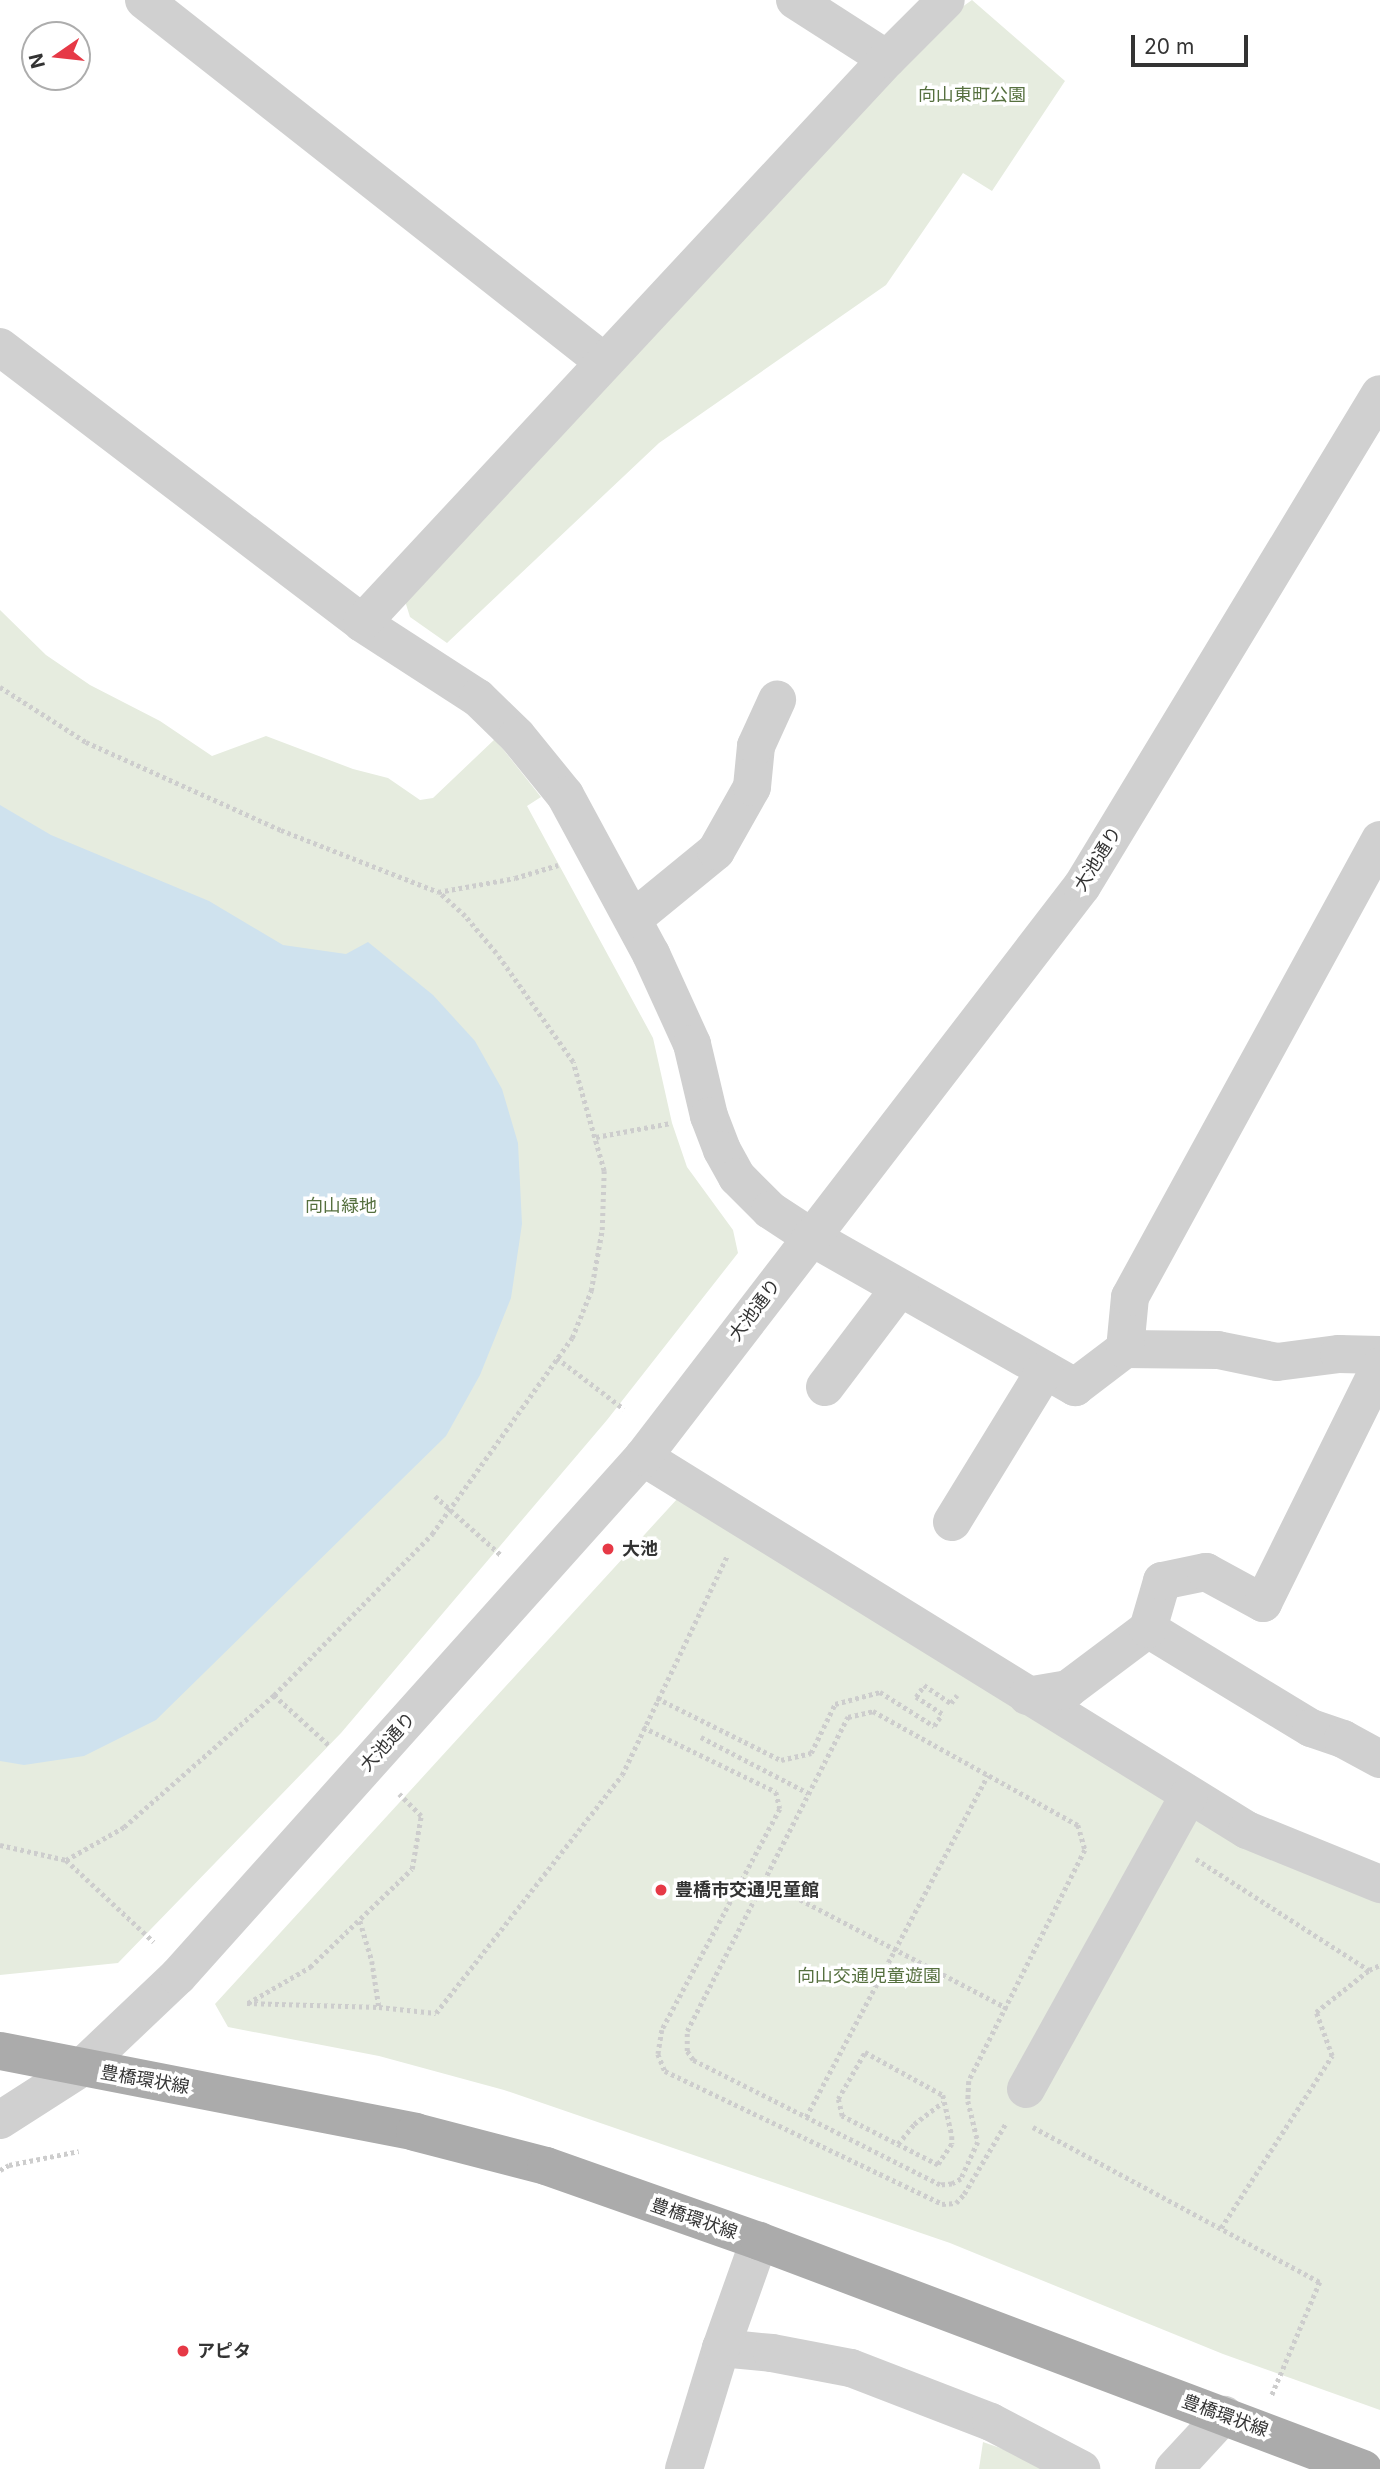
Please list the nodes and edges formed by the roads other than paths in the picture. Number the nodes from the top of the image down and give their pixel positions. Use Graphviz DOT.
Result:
graph roads {
  1 [pos="144,0"];
  2 [pos="795,0"];
  3 [pos="946,0"];
  4 [pos="887,59"];
  5 [pos="0,347"];
  6 [pos="604,362"];
  7 [pos="1379,399"];
  8 [pos="362,623"];
  9 [pos="777,700"];
  10 [pos="1380,840"];
  11 [pos="633,919"];
  12 [pos="811,1237"];
  13 [pos="900,1288"];
  14 [pos="1125,1349"];
  15 [pos="1380,1355"];
  16 [pos="1380,1366"];
  17 [pos="1045,1370"];
  18 [pos="825,1387"];
  19 [pos="643,1457"];
  20 [pos="952,1521"];
  21 [pos="1148,1629"];
  22 [pos="1027,1696"];
  23 [pos="1380,1759"];
  24 [pos="1189,1796"];
  25 [pos="1380,1884"];
  26 [pos="0,2050"];
  27 [pos="80,2068"];
  28 [pos="1018,2102"];
  29 [pos="0,2120"];
  30 [pos="759,2241"];
  31 [pos="721,2347"];
  32 [pos="1242,2421"];
  33 [pos="684,2469"];
  34 [pos="1081,2469"];
  35 [pos="1174,2469"];
  36 [pos="1363,2469"];
  1 -- 6 [label="street"];
  2 -- 4 [label="street"];
  3 -- 4 [label="street"];
  4 -- 6 [label="street"];
  5 -- 8 [label="street"];
  6 -- 8 [label="street"];
  7 -- 12 [label="street, 大池通り"];
  8 -- 11 [label="street"];
  9 -- 11 [label="street"];
  10 -- 14 [label="street"];
  11 -- 12 [label="street"];
  12 -- 13 [label="street"];
  12 -- 19 [label="street, 大池通り"];
  13 -- 17 [label="street"];
  13 -- 18 [label="street"];
  14 -- 15 [label="street"];
  14 -- 17 [label="street"];
  16 -- 21 [label="street"];
  17 -- 20 [label="street"];
  19 -- 22 [label="street"];
  19 -- 27 [label="street, 大池通り"];
  21 -- 22 [label="street"];
  21 -- 23 [label="street"];
  22 -- 24 [label="street"];
  24 -- 25 [label="street"];
  24 -- 28 [label="street"];
  26 -- 27 [label="main road, 豊橋環状線"];
  27 -- 29 [label="street, 大池通り"];
  27 -- 30 [label="main road, 豊橋環状線"];
  30 -- 31 [label="street"];
  30 -- 32 [label="main road, 豊橋環状線"];
  31 -- 33 [label="street"];
  31 -- 34 [label="street"];
  32 -- 35 [label="street"];
  32 -- 36 [label="main road, 豊橋環状線"];
}
